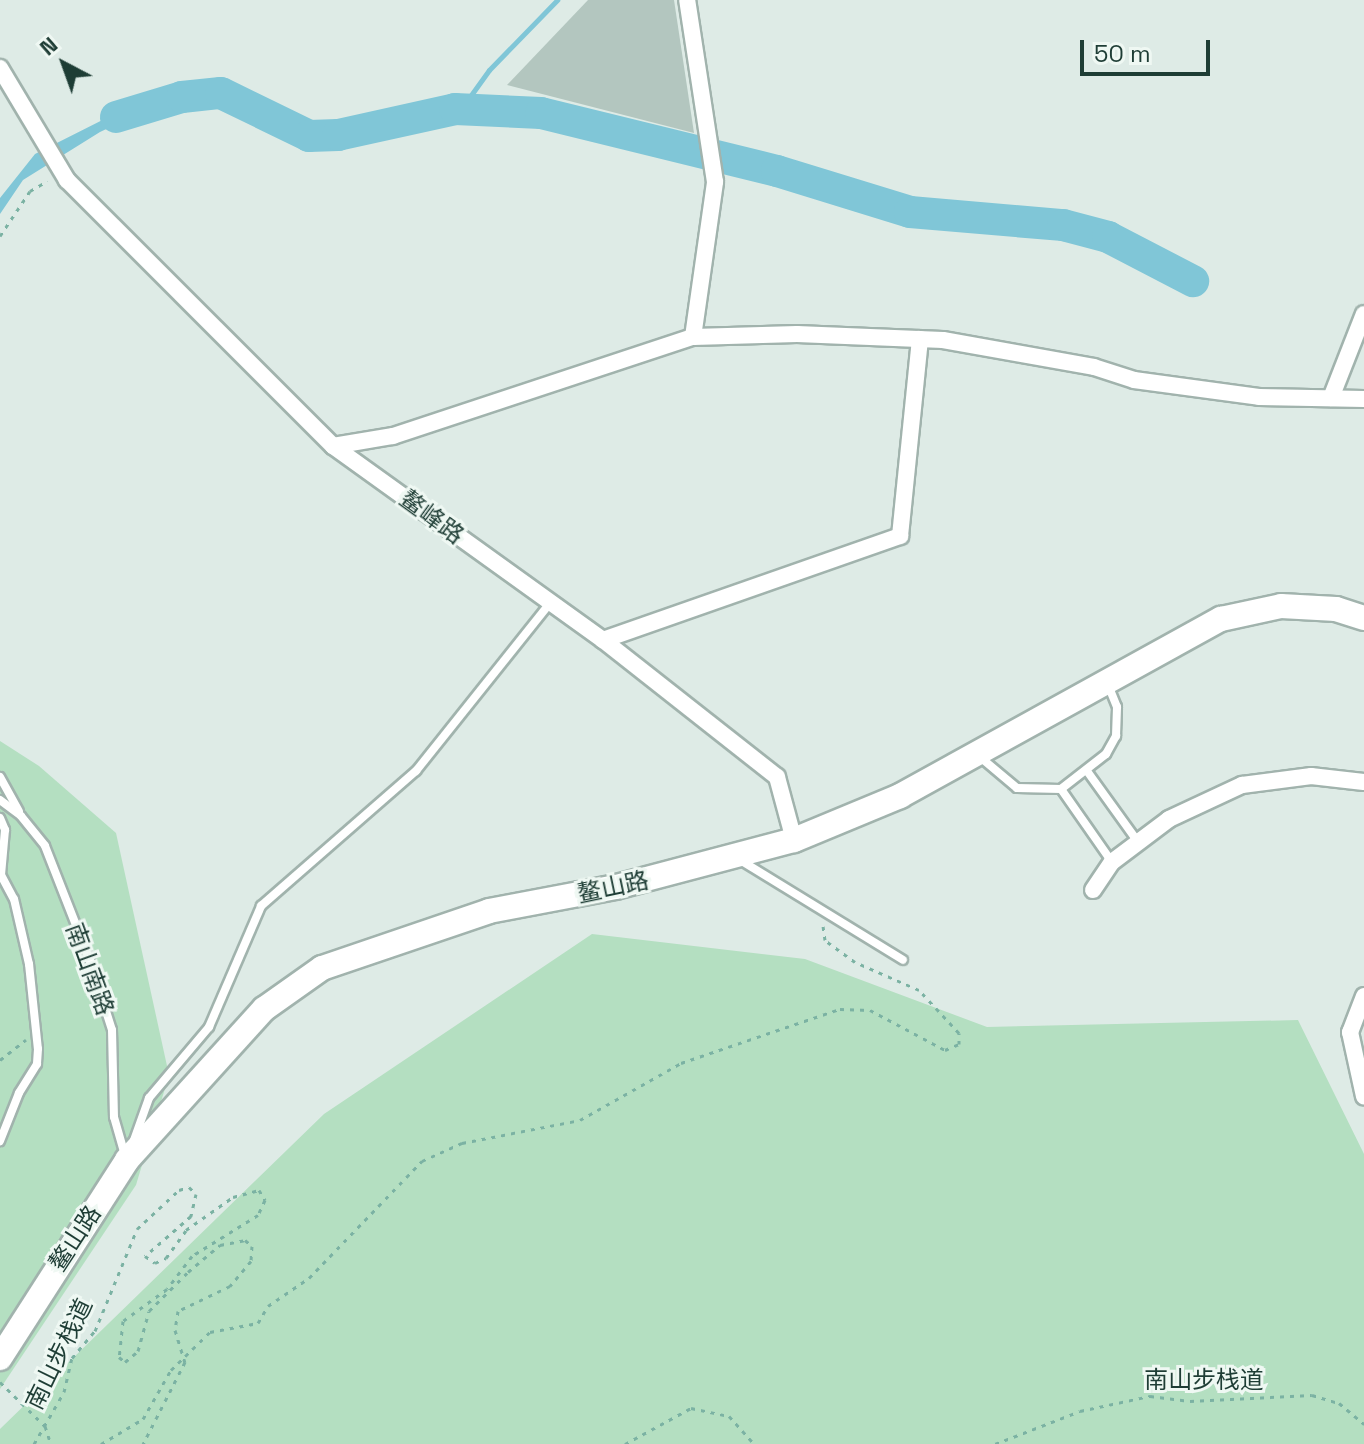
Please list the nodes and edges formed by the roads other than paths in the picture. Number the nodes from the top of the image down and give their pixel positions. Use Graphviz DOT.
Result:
graph roads {
  1 [pos="687,0"];
  2 [pos="0,68"];
  3 [pos="1364,314"];
  4 [pos="693,337"];
  5 [pos="920,339"];
  6 [pos="1331,398"];
  7 [pos="1364,399"];
  8 [pos="333,446"];
  9 [pos="550,602"];
  10 [pos="1364,618"];
  11 [pos="603,640"];
  12 [pos="1107,681"];
  13 [pos="977,754"];
  14 [pos="1087,771"];
  15 [pos="0,777"];
  16 [pos="1364,782"];
  17 [pos="1061,789"];
  18 [pos="0,800"];
  19 [pos="21,816"];
  20 [pos="0,818"];
  21 [pos="794,840"];
  22 [pos="1138,842"];
  23 [pos="736,858"];
  24 [pos="1112,862"];
  25 [pos="1093,890"];
  26 [pos="903,960"];
  27 [pos="1364,996"];
  28 [pos="1364,1096"];
  29 [pos="0,1141"];
  30 [pos="127,1160"];
  31 [pos="0,1358"];
  1 -- 4 [label="street"];
  2 -- 8 [label="street, 鳌峰路"];
  3 -- 6 [label="street"];
  4 -- 5 [label="street"];
  4 -- 8 [label="street"];
  5 -- 6 [label="street"];
  5 -- 11 [label="street"];
  6 -- 7 [label="street"];
  8 -- 9 [label="street, 鳌峰路"];
  9 -- 11 [label="street, 鳌峰路"];
  9 -- 30 [label="lane"];
  10 -- 12 [label="street, 鳌山路"];
  11 -- 21 [label="street, 鳌峰路"];
  12 -- 13 [label="street, 鳌山路"];
  12 -- 14 [label="lane"];
  13 -- 17 [label="lane"];
  13 -- 21 [label="street, 鳌山路"];
  14 -- 17 [label="lane"];
  14 -- 22 [label="lane"];
  15 -- 19 [label="lane"];
  16 -- 22 [label="street"];
  17 -- 24 [label="lane"];
  18 -- 19 [label="lane, 南山南路"];
  19 -- 30 [label="lane, 南山南路"];
  20 -- 29 [label="lane"];
  21 -- 23 [label="street, 鳌山路"];
  22 -- 24 [label="street"];
  23 -- 26 [label="lane"];
  23 -- 30 [label="street, 鳌山路"];
  24 -- 25 [label="street"];
  27 -- 28 [label="street"];
  30 -- 31 [label="street, 鳌山路"];
}
